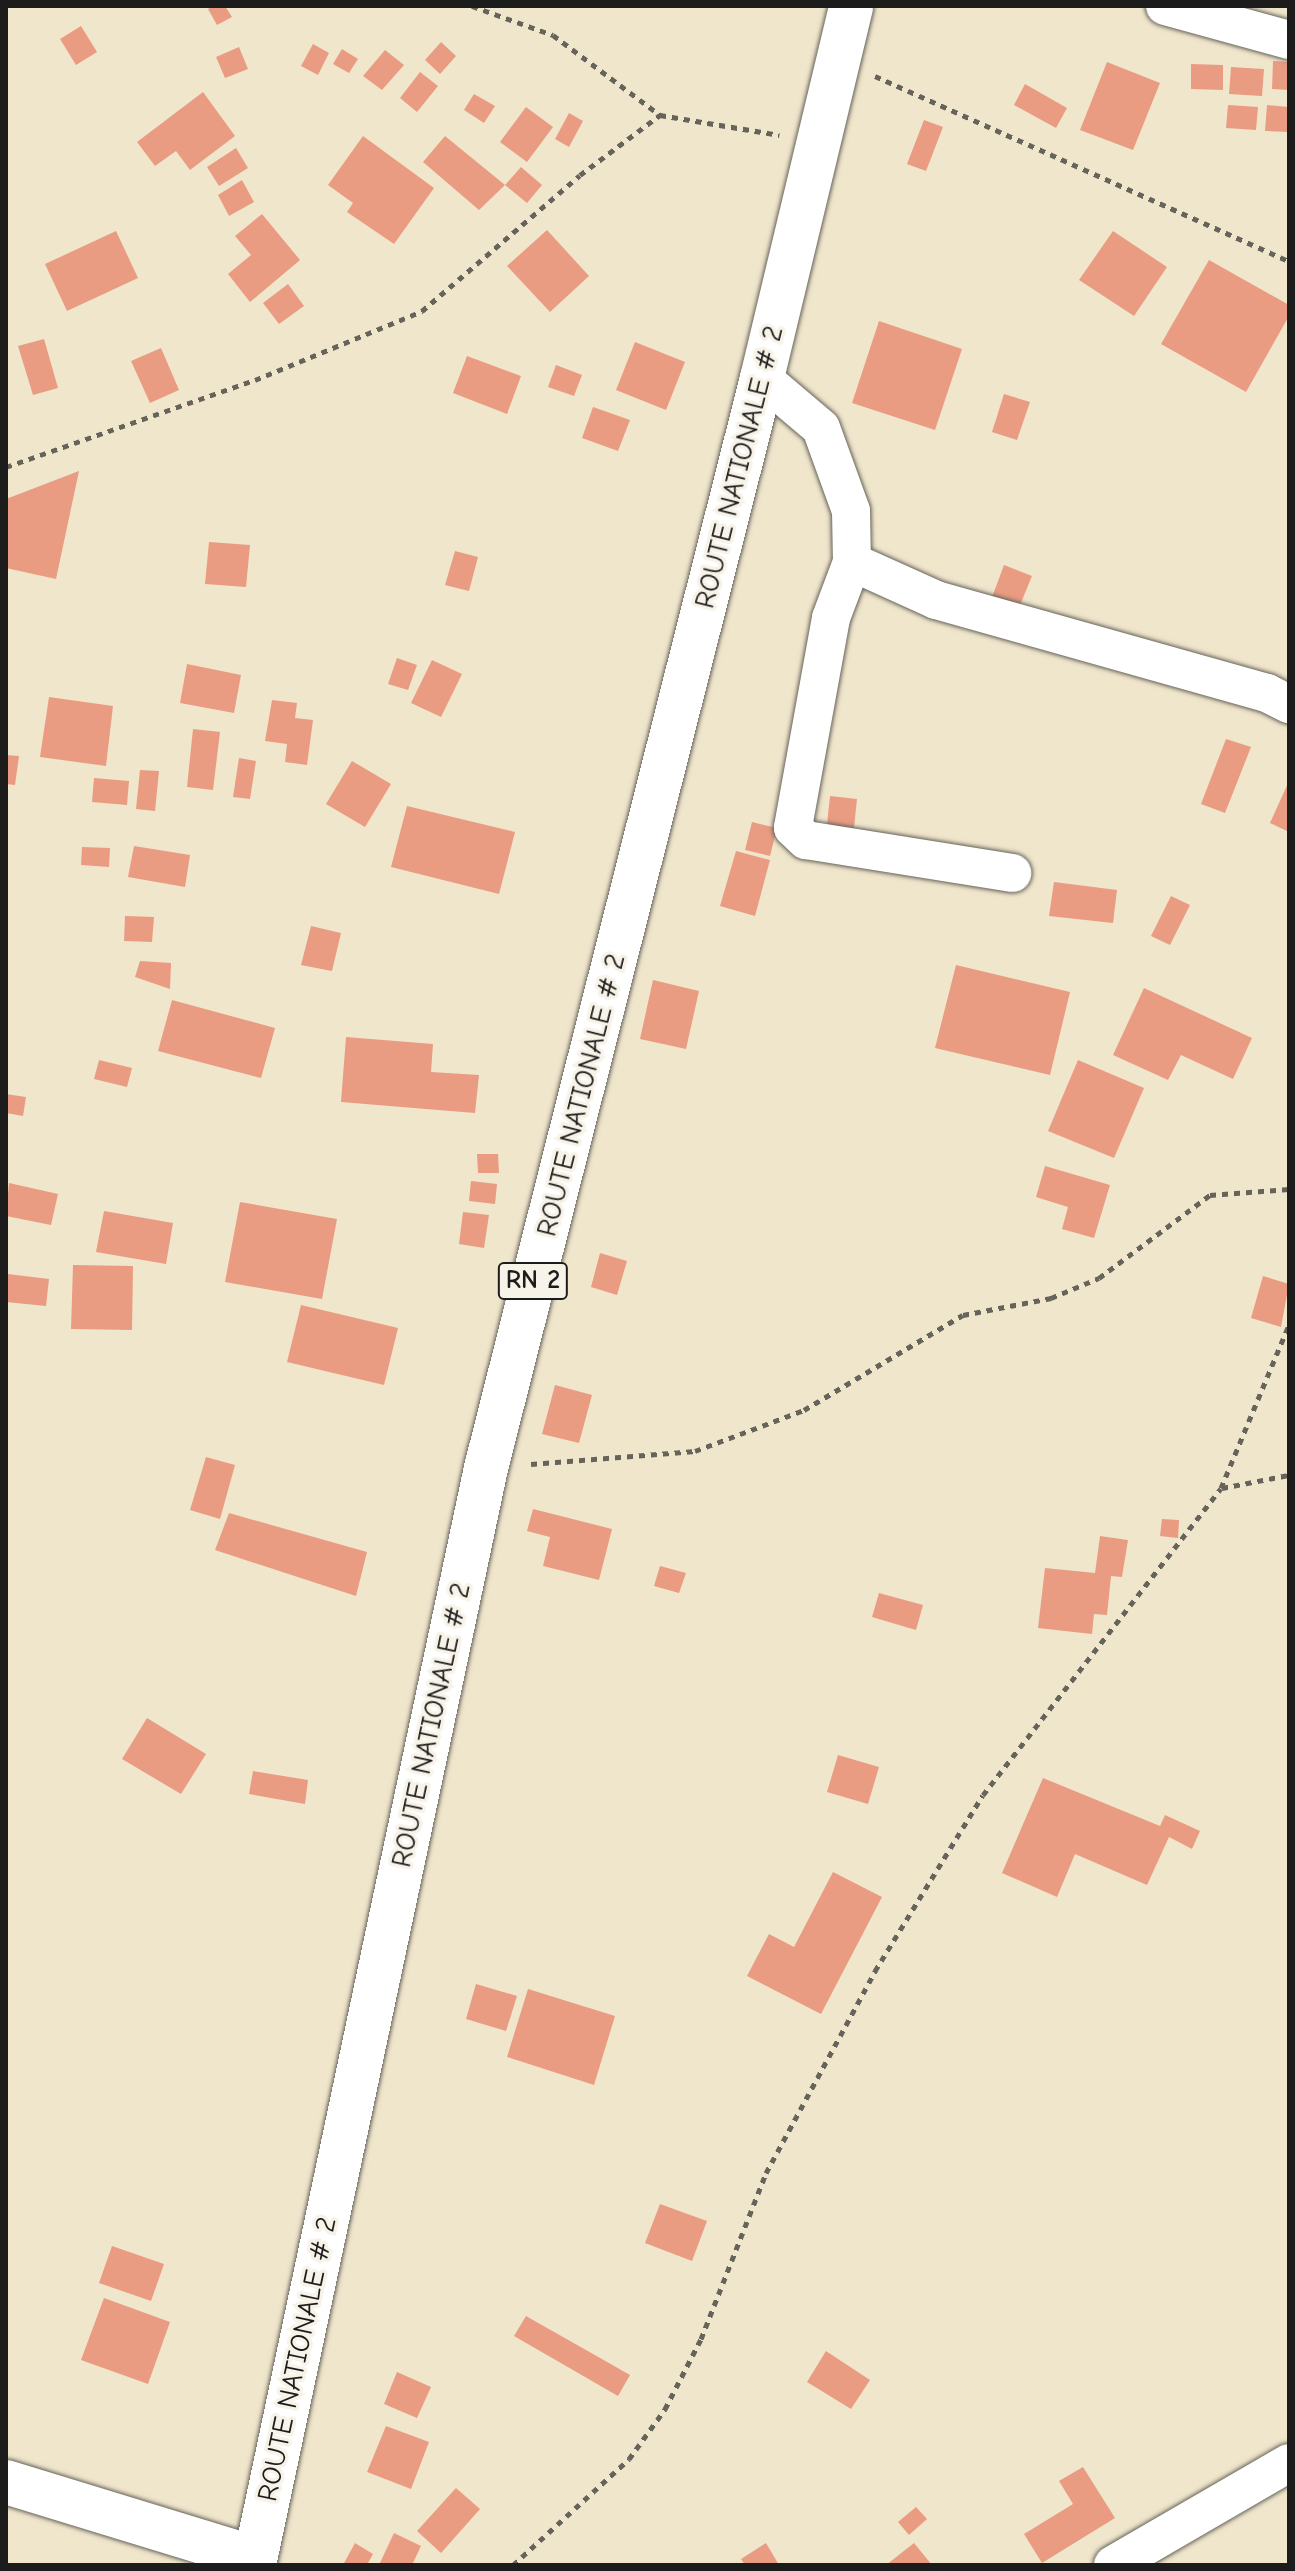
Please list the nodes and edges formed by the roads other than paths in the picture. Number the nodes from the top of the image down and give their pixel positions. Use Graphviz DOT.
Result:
graph roads {
  1 [pos="851,6"];
  2 [pos="1165,6"];
  3 [pos="1289,40"];
  4 [pos="762,378"];
  5 [pos="852,562"];
  6 [pos="1289,704"];
  7 [pos="1012,873"];
  8 [pos="1289,2463"];
  9 [pos="6,2482"];
  10 [pos="258,2563"];
  11 [pos="1113,2565"];
  1 -- 4 [label="main road, ROUTE NATIONALE # 2 / RN 2"];
  2 -- 3 [label="street"];
  4 -- 5 [label="street"];
  4 -- 10 [label="main road, ROUTE NATIONALE # 2 / RN 2"];
  5 -- 6 [label="street"];
  5 -- 7 [label="street"];
  8 -- 11 [label="street"];
  9 -- 10 [label="main road"];
}
